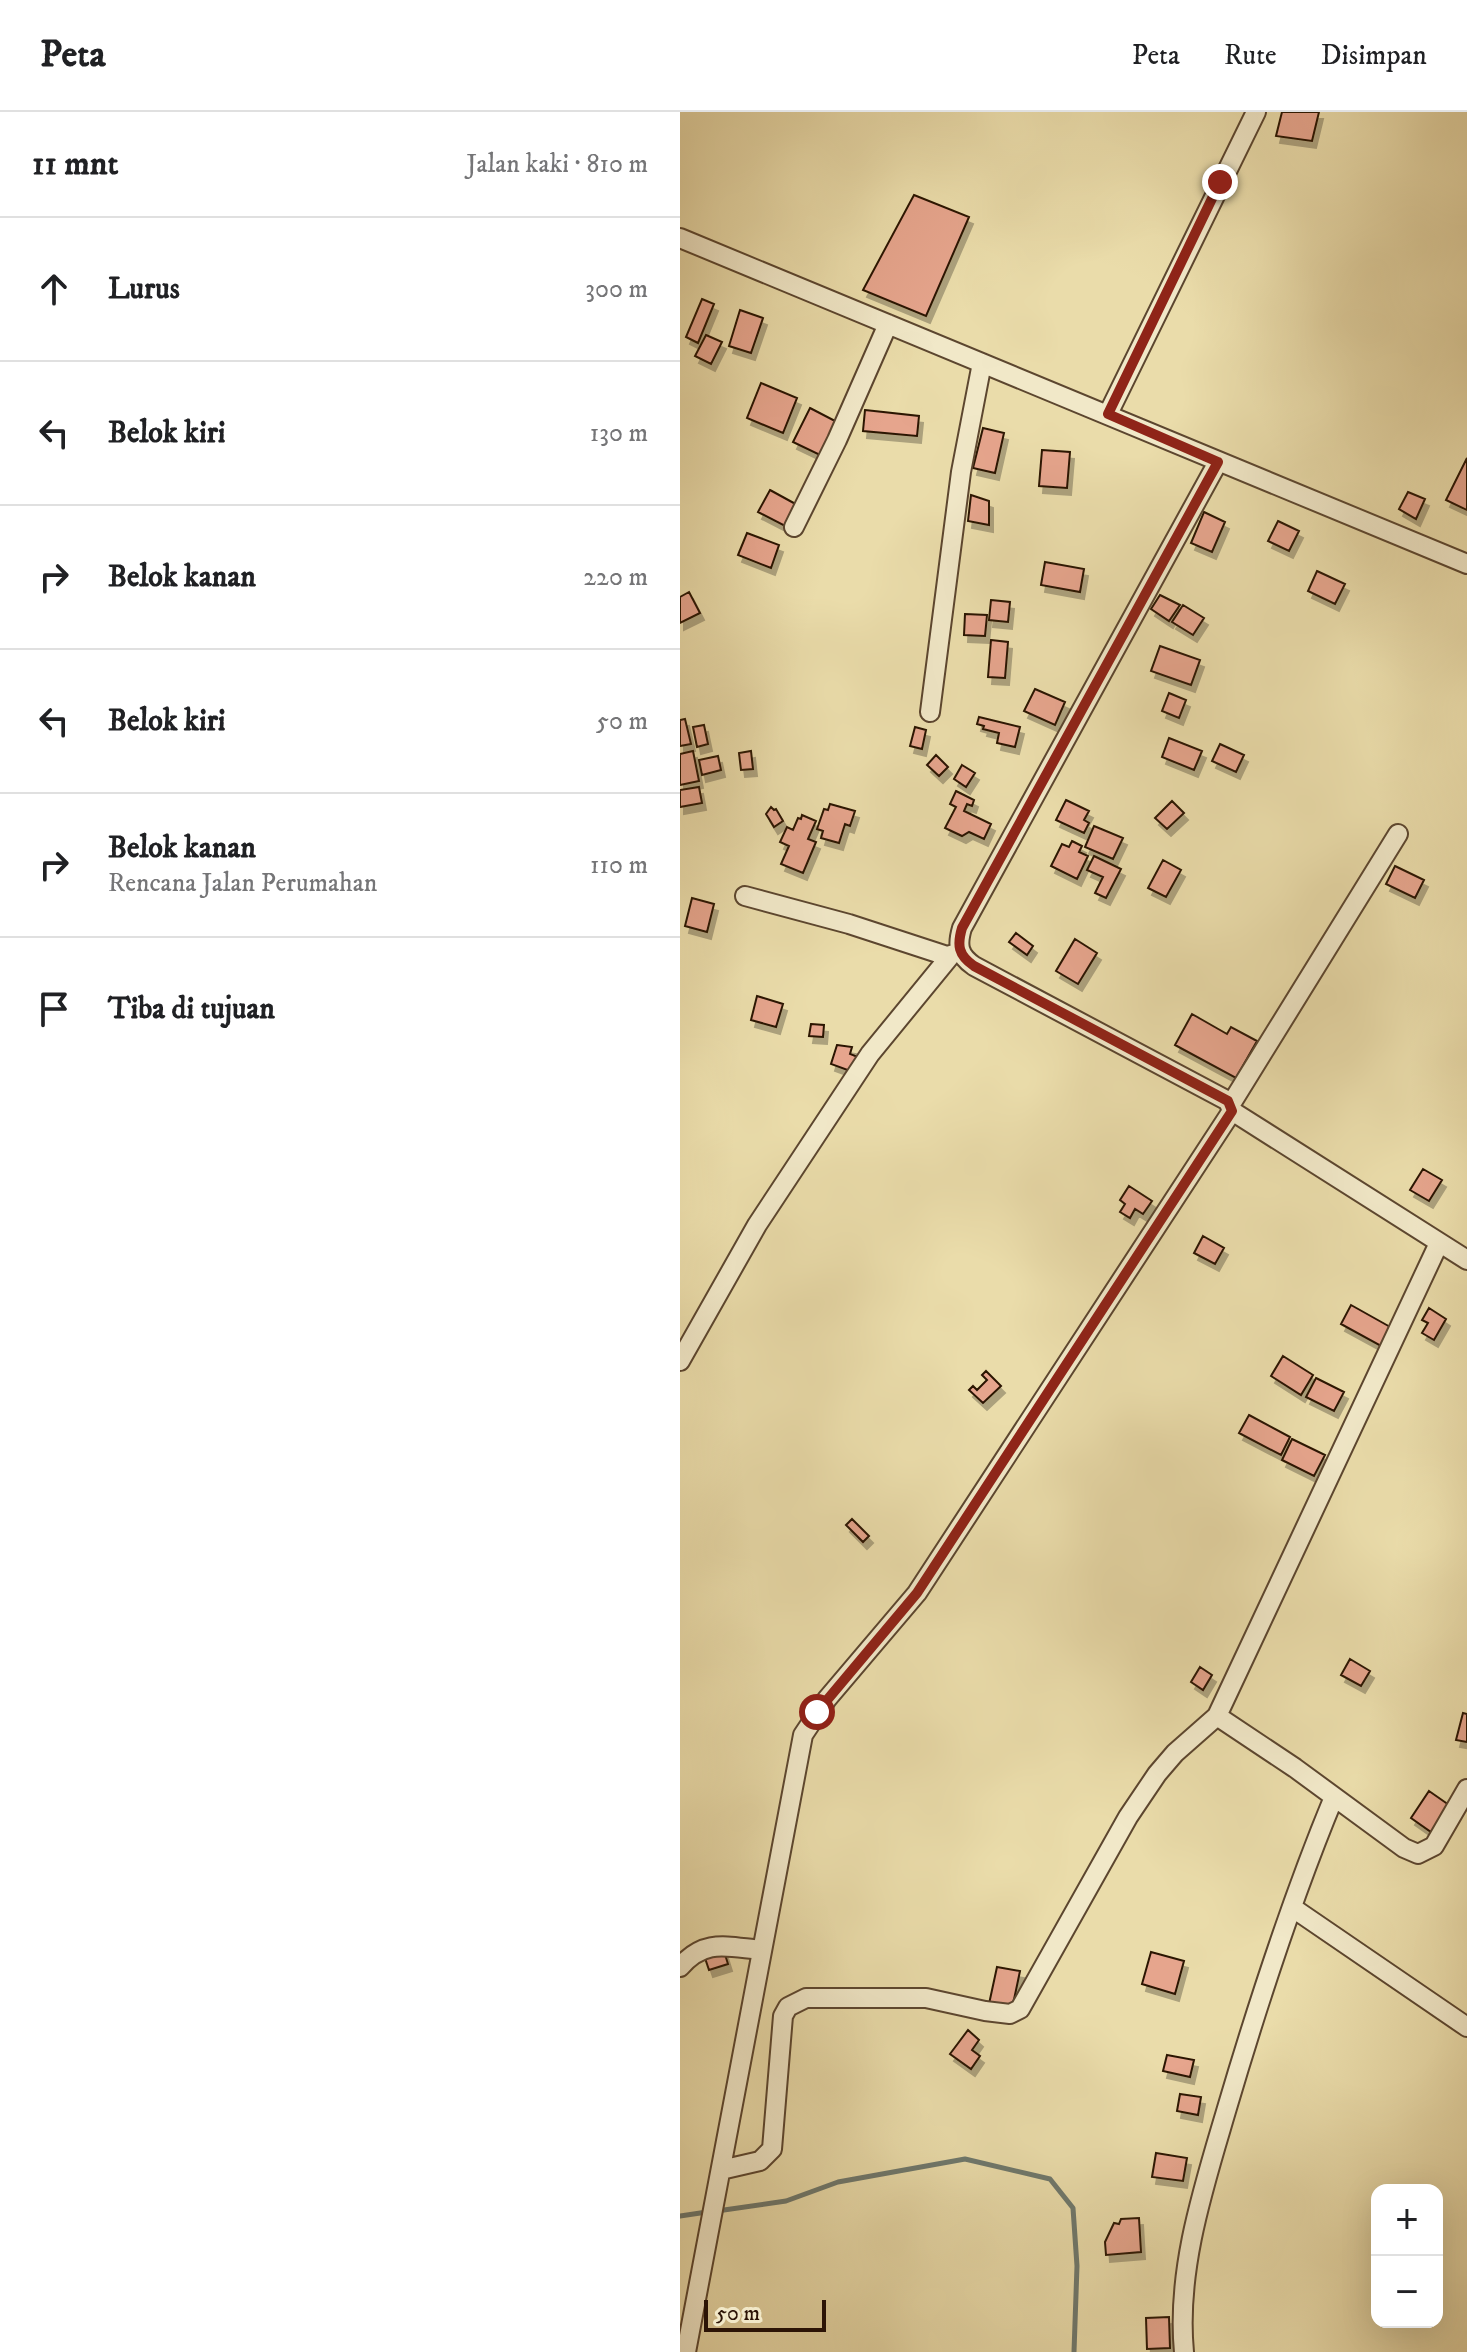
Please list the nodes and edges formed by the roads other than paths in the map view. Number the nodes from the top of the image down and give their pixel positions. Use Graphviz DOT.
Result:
graph roads {
  1 [pos="1256,112"];
  2 [pos="680,238"];
  3 [pos="888,324"];
  4 [pos="982,363"];
  5 [pos="1108,414"];
  6 [pos="1218,462"];
  7 [pos="794,527"];
  8 [pos="1467,564"];
  9 [pos="930,712"];
  10 [pos="1398,834"];
  11 [pos="745,896"];
  12 [pos="955,953"];
  13 [pos="1232,1107"];
  14 [pos="1439,1243"];
  15 [pos="1467,1260"];
  16 [pos="680,1361"];
  17 [pos="1217,1716"];
  18 [pos="1467,1789"];
  19 [pos="1334,1797"];
  20 [pos="1293,1908"];
  21 [pos="762,1950"];
  22 [pos="680,1967"];
  23 [pos="1467,2027"];
  24 [pos="719,2178"];
  25 [pos="686,2352"];
  26 [pos="1184,2352"];
  1 -- 5 [label="street"];
  2 -- 3 [label="street"];
  3 -- 4 [label="street"];
  3 -- 7 [label="street"];
  4 -- 5 [label="street"];
  4 -- 9 [label="street"];
  5 -- 6 [label="street"];
  6 -- 8 [label="street"];
  6 -- 12 [label="street"];
  10 -- 13 [label="street"];
  11 -- 12 [label="street"];
  12 -- 13 [label="street"];
  12 -- 16 [label="street"];
  13 -- 14 [label="street"];
  13 -- 21 [label="street"];
  14 -- 15 [label="street"];
  14 -- 17 [label="street"];
  17 -- 19 [label="street"];
  17 -- 24 [label="street"];
  18 -- 19 [label="street"];
  19 -- 20 [label="street"];
  20 -- 23 [label="street"];
  20 -- 26 [label="street"];
  21 -- 22 [label="street"];
  21 -- 24 [label="street"];
  24 -- 25 [label="street"];
}
